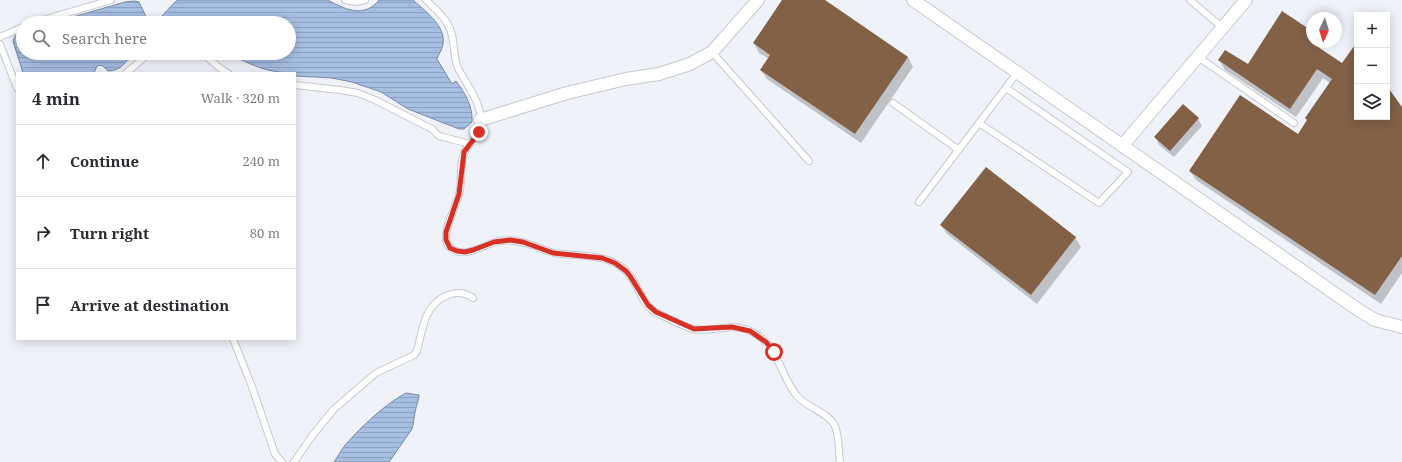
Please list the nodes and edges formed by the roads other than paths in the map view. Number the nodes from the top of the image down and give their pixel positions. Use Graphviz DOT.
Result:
graph roads {
  1 [pos="111,0"];
  2 [pos="345,0"];
  3 [pos="365,0"];
  4 [pos="426,0"];
  5 [pos="758,0"];
  6 [pos="913,0"];
  7 [pos="1190,0"];
  8 [pos="1246,0"];
  9 [pos="56,16"];
  10 [pos="1222,28"];
  11 [pos="16,30"];
  12 [pos="0,37"];
  13 [pos="0,44"];
  14 [pos="712,52"];
  15 [pos="1198,57"];
  16 [pos="142,60"];
  17 [pos="210,60"];
  18 [pos="127,72"];
  19 [pos="226,72"];
  20 [pos="1017,73"];
  21 [pos="296,84"];
  22 [pos="16,85"];
  23 [pos="1006,88"];
  24 [pos="893,103"];
  25 [pos="480,120"];
  26 [pos="979,123"];
  27 [pos="1294,123"];
  28 [pos="470,144"];
  29 [pos="1122,146"];
  30 [pos="959,150"];
  31 [pos="809,161"];
  32 [pos="919,202"];
  33 [pos="473,298"];
  34 [pos="1402,327"];
  35 [pos="233,340"];
  36 [pos="282,462"];
  37 [pos="294,462"];
  38 [pos="840,462"];
  1 -- 9 [label="lane"];
  2 -- 3 [label="lane"];
  4 -- 25 [label="lane"];
  5 -- 14 [label="street"];
  6 -- 20 [label="street"];
  7 -- 10 [label="lane"];
  8 -- 10 [label="street"];
  10 -- 15 [label="street"];
  11 -- 12 [label="lane"];
  13 -- 22 [label="lane"];
  14 -- 25 [label="street"];
  14 -- 31 [label="lane"];
  15 -- 27 [label="lane"];
  15 -- 29 [label="street"];
  16 -- 18 [label="lane"];
  17 -- 19 [label="lane"];
  20 -- 23 [label="lane"];
  20 -- 29 [label="street"];
  21 -- 28 [label="lane"];
  23 -- 26 [label="lane"];
  23 -- 26 [label="lane"];
  24 -- 30 [label="lane"];
  25 -- 28 [label="lane"];
  26 -- 30 [label="lane"];
  28 -- 38 [label="lane"];
  29 -- 34 [label="street"];
  30 -- 32 [label="lane"];
  33 -- 37 [label="lane"];
  35 -- 36 [label="lane"];
}
